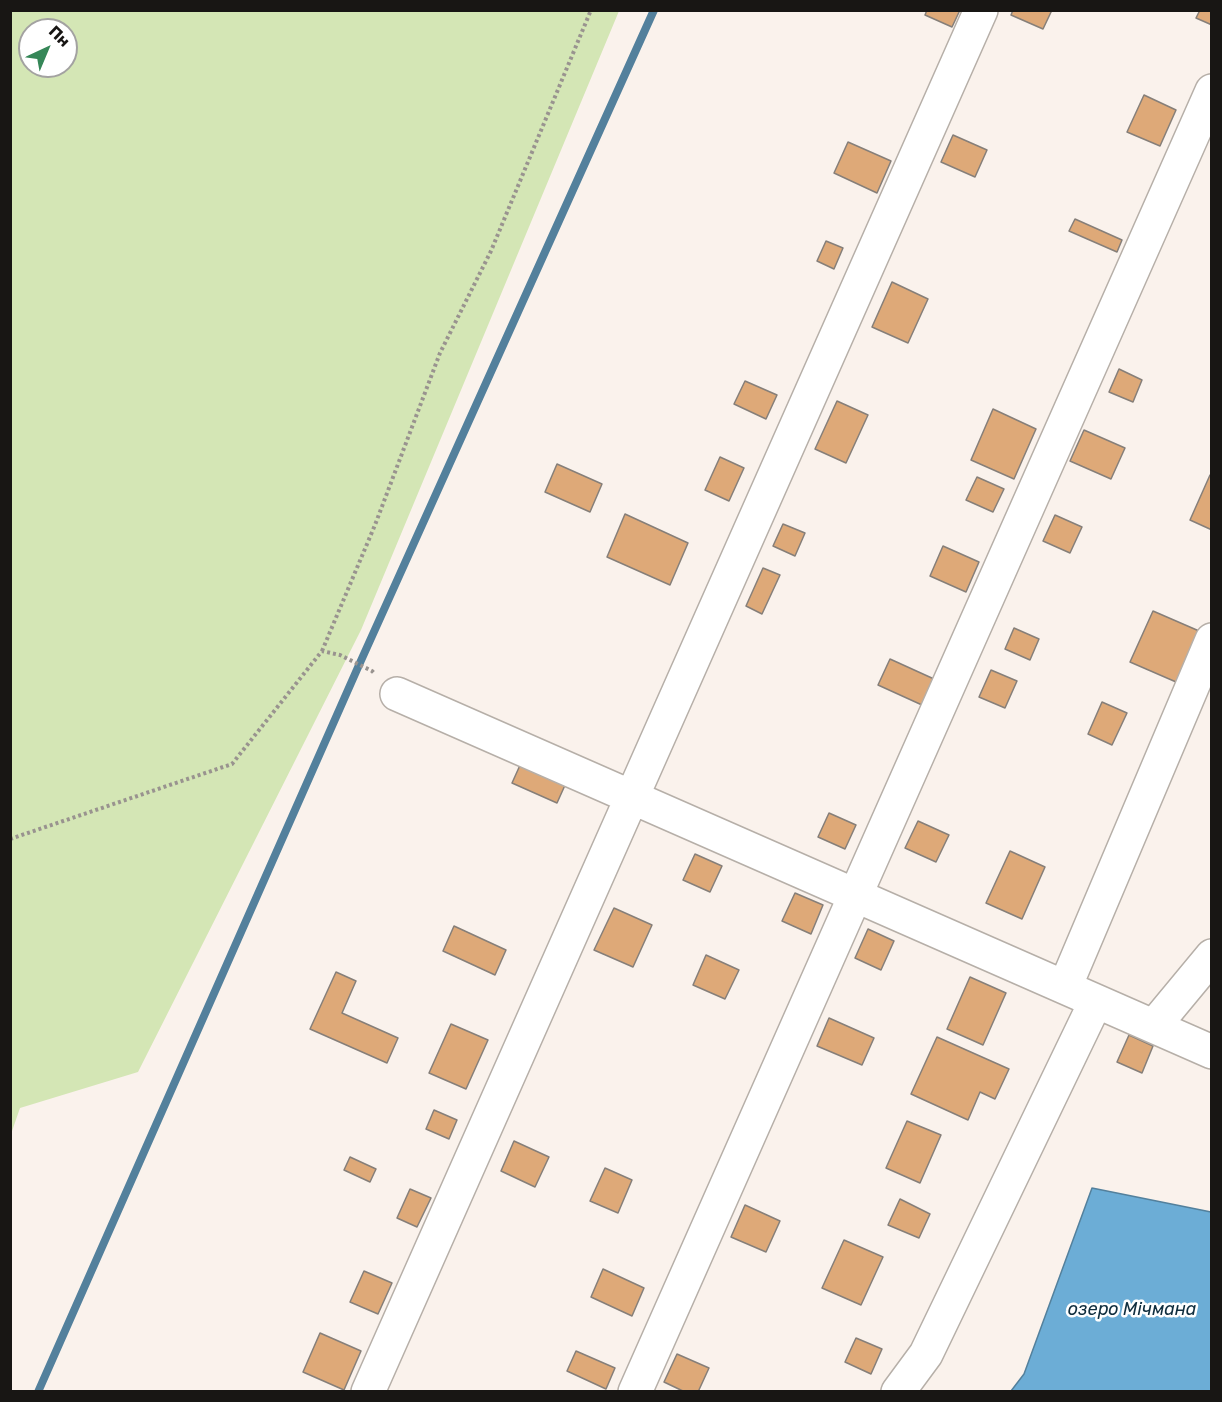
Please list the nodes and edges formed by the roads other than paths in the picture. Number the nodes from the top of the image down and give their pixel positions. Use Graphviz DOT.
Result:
graph roads {
  1 [pos="981,10"];
  2 [pos="1212,91"];
  3 [pos="1212,640"];
  4 [pos="397,694"];
  5 [pos="632,797"];
  6 [pos="855,895"];
  7 [pos="1212,956"];
  8 [pos="1065,987"];
  9 [pos="1096,1001"];
  10 [pos="1154,1026"];
  11 [pos="1212,1052"];
  12 [pos="368,1392"];
  13 [pos="635,1392"];
  14 [pos="898,1392"];
  1 -- 5 [label="street"];
  2 -- 6 [label="street"];
  3 -- 8 [label="street"];
  4 -- 5 [label="street"];
  5 -- 6 [label="street"];
  5 -- 12 [label="street"];
  6 -- 8 [label="street"];
  6 -- 13 [label="street"];
  7 -- 10 [label="street"];
  8 -- 9 [label="street"];
  9 -- 10 [label="street"];
  9 -- 14 [label="street"];
  10 -- 11 [label="street"];
}
